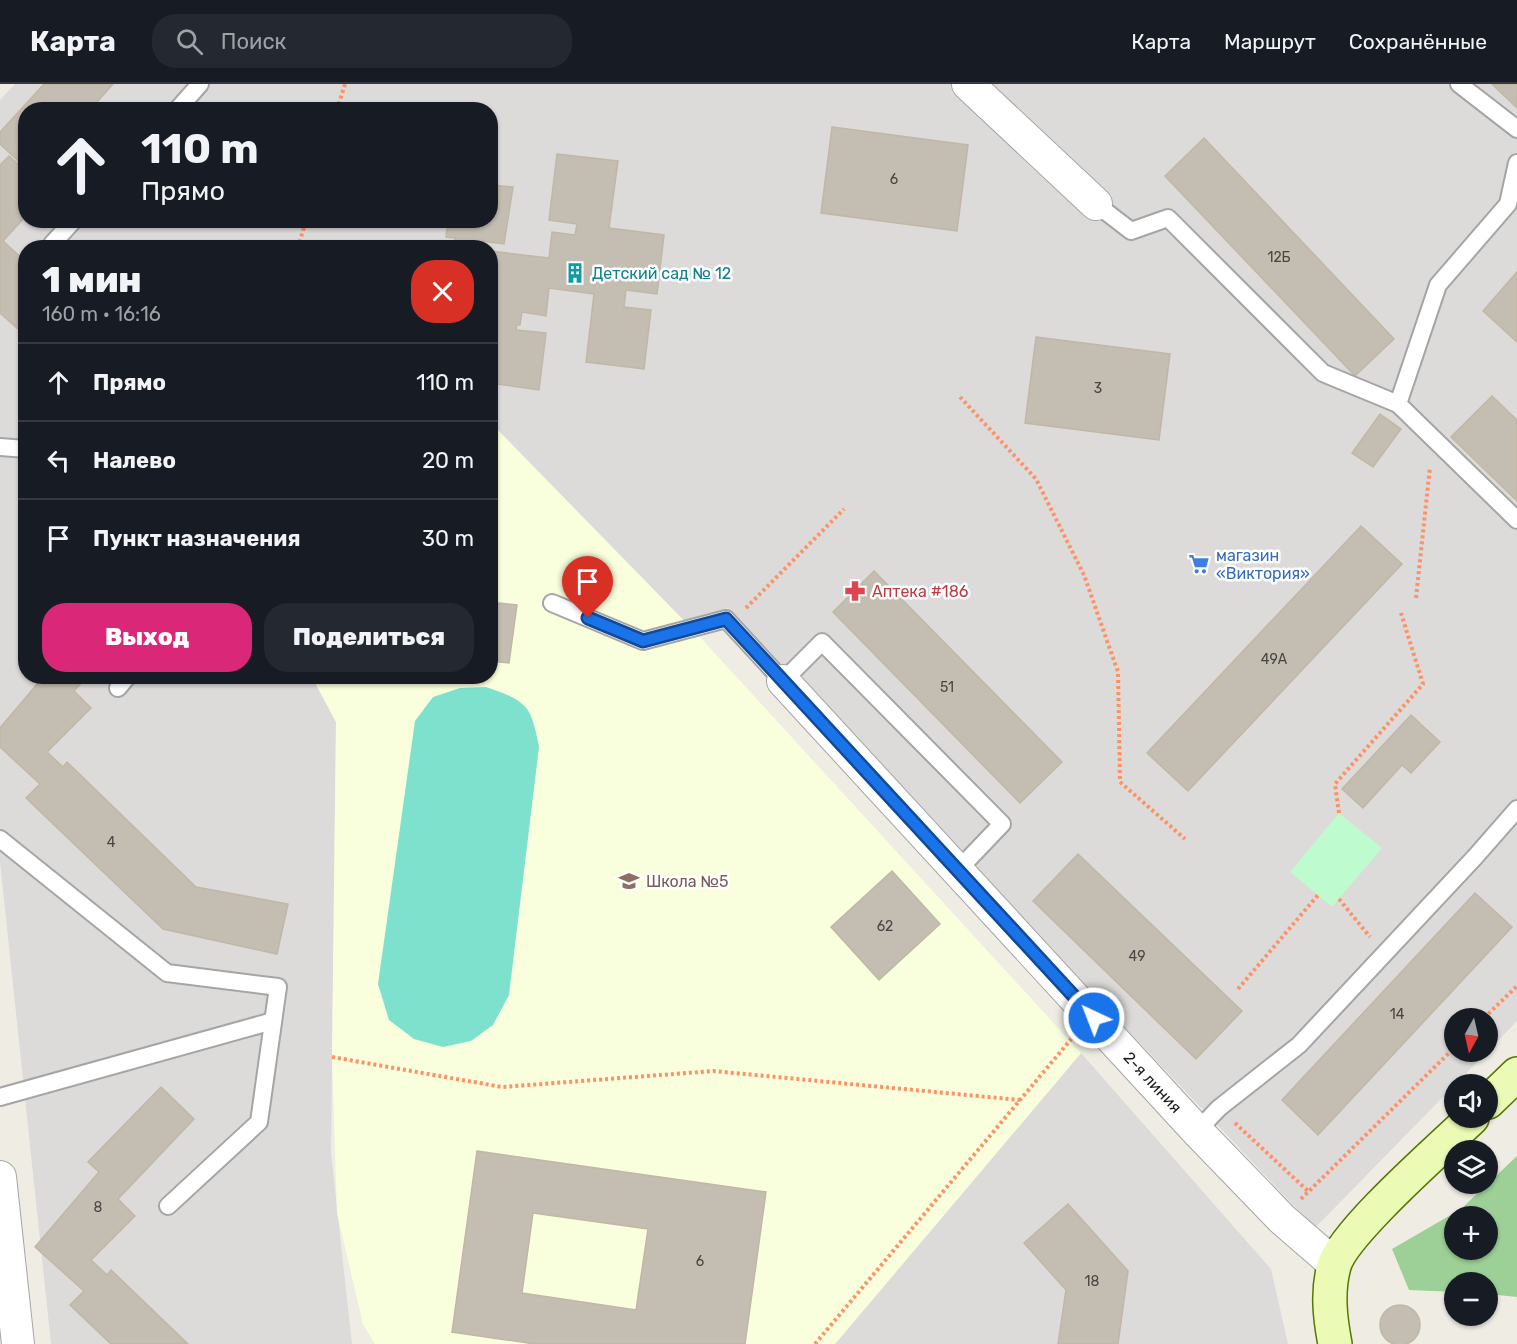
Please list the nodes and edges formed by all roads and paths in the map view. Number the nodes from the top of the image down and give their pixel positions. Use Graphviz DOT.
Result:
graph roads {
  1 [pos="200,84"];
  2 [pos="345,84"];
  3 [pos="968,84"];
  4 [pos="1459,84"];
  5 [pos="184,102"];
  6 [pos="340,102"];
  7 [pos="1517,129"];
  8 [pos="1517,163"];
  9 [pos="1096,204"];
  10 [pos="67,228"];
  11 [pos="56,240"];
  12 [pos="960,397"];
  13 [pos="1398,404"];
  14 [pos="1434,439"];
  15 [pos="0,447"];
  16 [pos="18,448"];
  17 [pos="844,509"];
  18 [pos="1517,520"];
  19 [pos="1416,598"];
  20 [pos="552,603"];
  21 [pos="1401,613"];
  22 [pos="730,624"];
  23 [pos="783,681"];
  24 [pos="1517,808"];
  25 [pos="1339,813"];
  26 [pos="0,839"];
  27 [pos="1185,839"];
  28 [pos="958,870"];
  29 [pos="1318,895"];
  30 [pos="1339,899"];
  31 [pos="1384,954"];
  32 [pos="1517,986"];
  33 [pos="1238,989"];
  34 [pos="1494,1008"];
  35 [pos="1094,1018"];
  36 [pos="273,1021"];
  37 [pos="332,1057"];
  38 [pos="1444,1058"];
  39 [pos="1517,1074"];
  40 [pos="1498,1092"];
  41 [pos="0,1097"];
  42 [pos="1020,1100"];
  43 [pos="1462,1128"];
  44 [pos="1197,1131"];
  45 [pos="0,1177"];
  46 [pos="168,1206"];
  47 [pos="1282,1219"];
  48 [pos="3,1230"];
  49 [pos="1334,1264"];
  50 [pos="19,1343"];
  51 [pos="815,1344"];
  52 [pos="1335,1344"];
  1 -- 5 [label="lane"];
  2 -- 6 [label="path"];
  3 -- 9 [label="street"];
  4 -- 7 [label="lane"];
  8 -- 13 [label="lane"];
  9 -- 13 [label="lane"];
  10 -- 11 [label="lane"];
  12 -- 27 [label="path"];
  13 -- 14 [label="lane"];
  14 -- 18 [label="lane"];
  14 -- 19 [label="path"];
  15 -- 16 [label="lane"];
  17 -- 22 [label="path"];
  20 -- 22 [label="lane"];
  21 -- 25 [label="path"];
  22 -- 23 [label="lane"];
  23 -- 28 [label="street, 2-я линия"];
  23 -- 28 [label="lane"];
  24 -- 31 [label="lane"];
  26 -- 36 [label="lane"];
  28 -- 35 [label="street, 2-я линия"];
  29 -- 33 [label="path"];
  30 -- 31 [label="path"];
  31 -- 44 [label="lane"];
  32 -- 34 [label="path"];
  35 -- 42 [label="path"];
  35 -- 44 [label="street, 2-я линия"];
  36 -- 41 [label="lane"];
  36 -- 46 [label="lane"];
  37 -- 42 [label="path"];
  38 -- 47 [label="path"];
  39 -- 40 [label="street"];
  42 -- 51 [label="path"];
  43 -- 49 [label="street"];
  44 -- 47 [label="street, 2-я линия"];
  45 -- 48 [label="street"];
  47 -- 49 [label="street, 2-я линия"];
  48 -- 50 [label="street"];
  49 -- 52 [label="street"];
}
